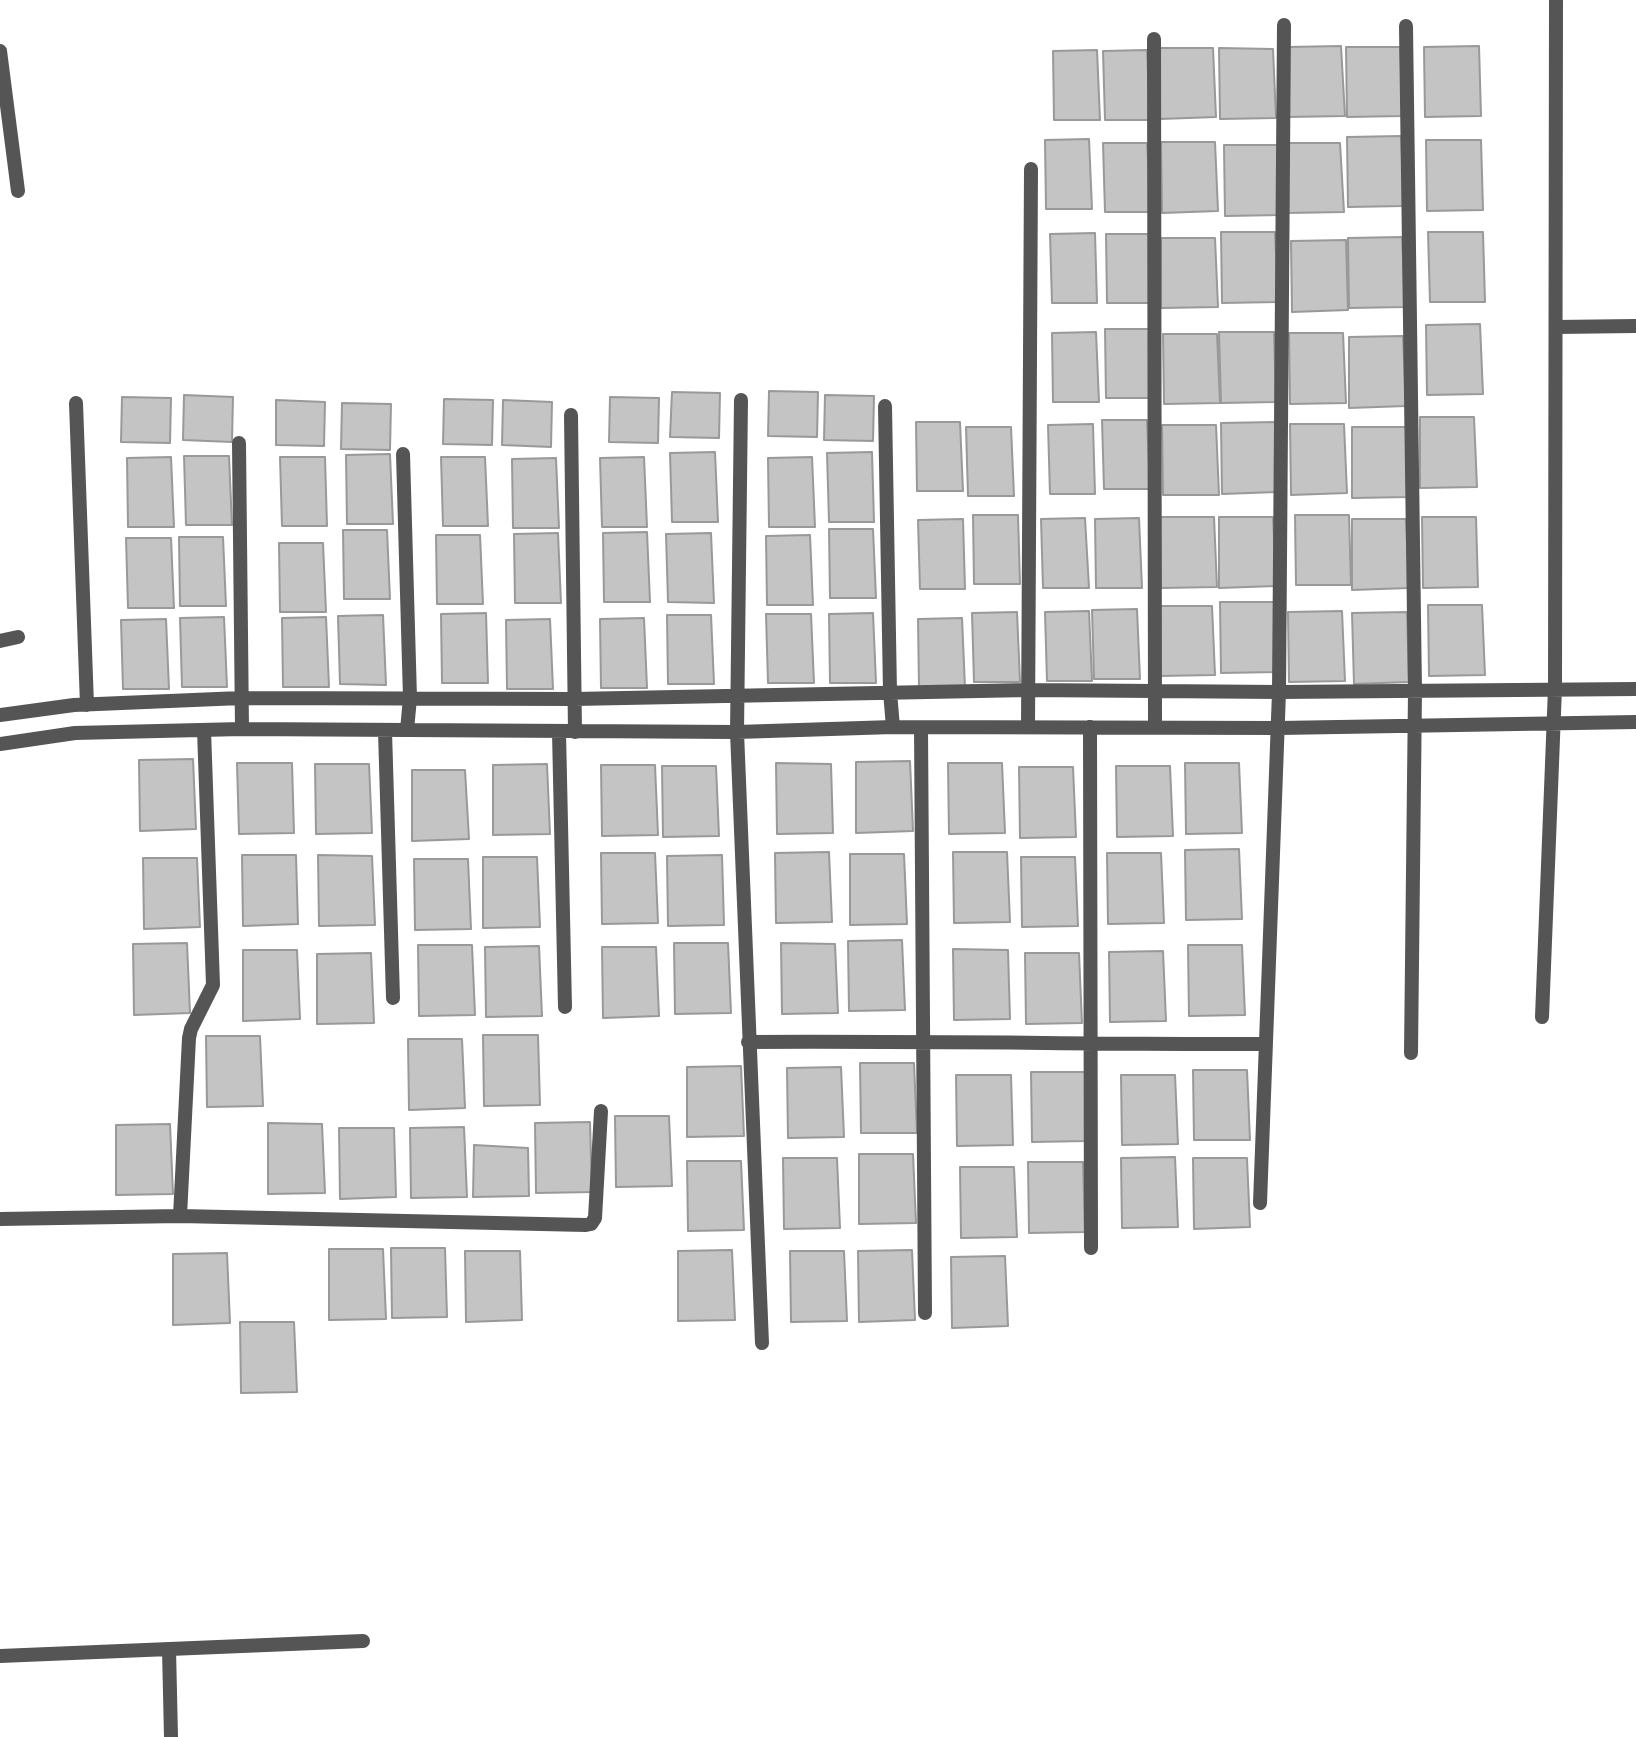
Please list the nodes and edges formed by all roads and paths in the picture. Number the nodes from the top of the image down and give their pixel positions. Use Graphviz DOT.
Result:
graph roads {
  1 [pos="1556,0"];
  2 [pos="1284,25"];
  3 [pos="1406,26"];
  4 [pos="1154,39"];
  5 [pos="0,51"];
  6 [pos="1031,169"];
  7 [pos="18,191"];
  8 [pos="1556,327"];
  9 [pos="1636,327"];
  10 [pos="741,400"];
  11 [pos="76,403"];
  12 [pos="885,406"];
  13 [pos="571,415"];
  14 [pos="239,443"];
  15 [pos="404,454"];
  16 [pos="18,638"];
  17 [pos="0,641"];
  18 [pos="1555,688"];
  19 [pos="1636,689"];
  20 [pos="1029,690"];
  21 [pos="1155,690"];
  22 [pos="1415,691"];
  23 [pos="890,692"];
  24 [pos="1279,692"];
  25 [pos="737,696"];
  26 [pos="241,698"];
  27 [pos="410,698"];
  28 [pos="574,699"];
  29 [pos="87,705"];
  30 [pos="0,715"];
  31 [pos="1636,722"];
  32 [pos="1555,724"];
  33 [pos="1414,726"];
  34 [pos="893,727"];
  35 [pos="1028,727"];
  36 [pos="1090,727"];
  37 [pos="1155,727"];
  38 [pos="921,728"];
  39 [pos="1279,728"];
  40 [pos="242,729"];
  41 [pos="204,730"];
  42 [pos="407,730"];
  43 [pos="385,731"];
  44 [pos="559,732"];
  45 [pos="575,732"];
  46 [pos="737,732"];
  47 [pos="0,744"];
  48 [pos="393,998"];
  49 [pos="565,1007"];
  50 [pos="1542,1017"];
  51 [pos="925,1041"];
  52 [pos="748,1042"];
  53 [pos="1091,1044"];
  54 [pos="1266,1044"];
  55 [pos="1411,1052"];
  56 [pos="601,1111"];
  57 [pos="1260,1203"];
  58 [pos="180,1216"];
  59 [pos="0,1219"];
  60 [pos="1091,1248"];
  61 [pos="925,1313"];
  62 [pos="762,1343"];
  63 [pos="363,1641"];
  64 [pos="169,1649"];
  65 [pos="0,1656"];
  66 [pos="171,1737"];
  1 -- 8 [label="street"];
  2 -- 24 [label="street"];
  3 -- 22 [label="street"];
  4 -- 21 [label="street"];
  5 -- 7 [label="street"];
  6 -- 20 [label="street"];
  8 -- 9 [label="street"];
  8 -- 18 [label="street"];
  10 -- 25 [label="street"];
  11 -- 29 [label="street"];
  12 -- 23 [label="street"];
  13 -- 28 [label="street"];
  14 -- 26 [label="street"];
  15 -- 27 [label="street"];
  16 -- 17 [label="street"];
  18 -- 19 [label="street"];
  18 -- 22 [label="street"];
  18 -- 32 [label="street"];
  20 -- 21 [label="street"];
  20 -- 23 [label="street"];
  20 -- 35 [label="street"];
  21 -- 24 [label="street"];
  21 -- 37 [label="street"];
  22 -- 24 [label="street"];
  22 -- 33 [label="street"];
  23 -- 25 [label="street"];
  23 -- 34 [label="street"];
  24 -- 39 [label="street"];
  25 -- 28 [label="street"];
  25 -- 46 [label="street"];
  26 -- 27 [label="street"];
  26 -- 29 [label="street"];
  26 -- 40 [label="street"];
  27 -- 28 [label="street"];
  27 -- 42 [label="street"];
  28 -- 45 [label="street"];
  29 -- 30 [label="street"];
  31 -- 32 [label="street"];
  32 -- 33 [label="street"];
  32 -- 50 [label="street"];
  33 -- 39 [label="street"];
  33 -- 55 [label="street"];
  34 -- 38 [label="street"];
  34 -- 46 [label="street"];
  35 -- 36 [label="street"];
  35 -- 38 [label="street"];
  36 -- 37 [label="street"];
  36 -- 53 [label="street"];
  37 -- 39 [label="street"];
  38 -- 51 [label="street"];
  39 -- 54 [label="street"];
  40 -- 41 [label="street"];
  40 -- 43 [label="street"];
  41 -- 47 [label="street"];
  41 -- 58 [label="street"];
  42 -- 43 [label="street"];
  42 -- 44 [label="street"];
  43 -- 48 [label="street"];
  44 -- 45 [label="street"];
  44 -- 49 [label="street"];
  45 -- 46 [label="street"];
  46 -- 52 [label="street"];
  51 -- 52 [label="street"];
  51 -- 53 [label="street"];
  51 -- 61 [label="street"];
  52 -- 62 [label="street"];
  53 -- 54 [label="street"];
  53 -- 60 [label="street"];
  54 -- 57 [label="street"];
  56 -- 58 [label="street"];
  58 -- 59 [label="street"];
  63 -- 64 [label="street"];
  64 -- 65 [label="street"];
  64 -- 66 [label="street"];
}
